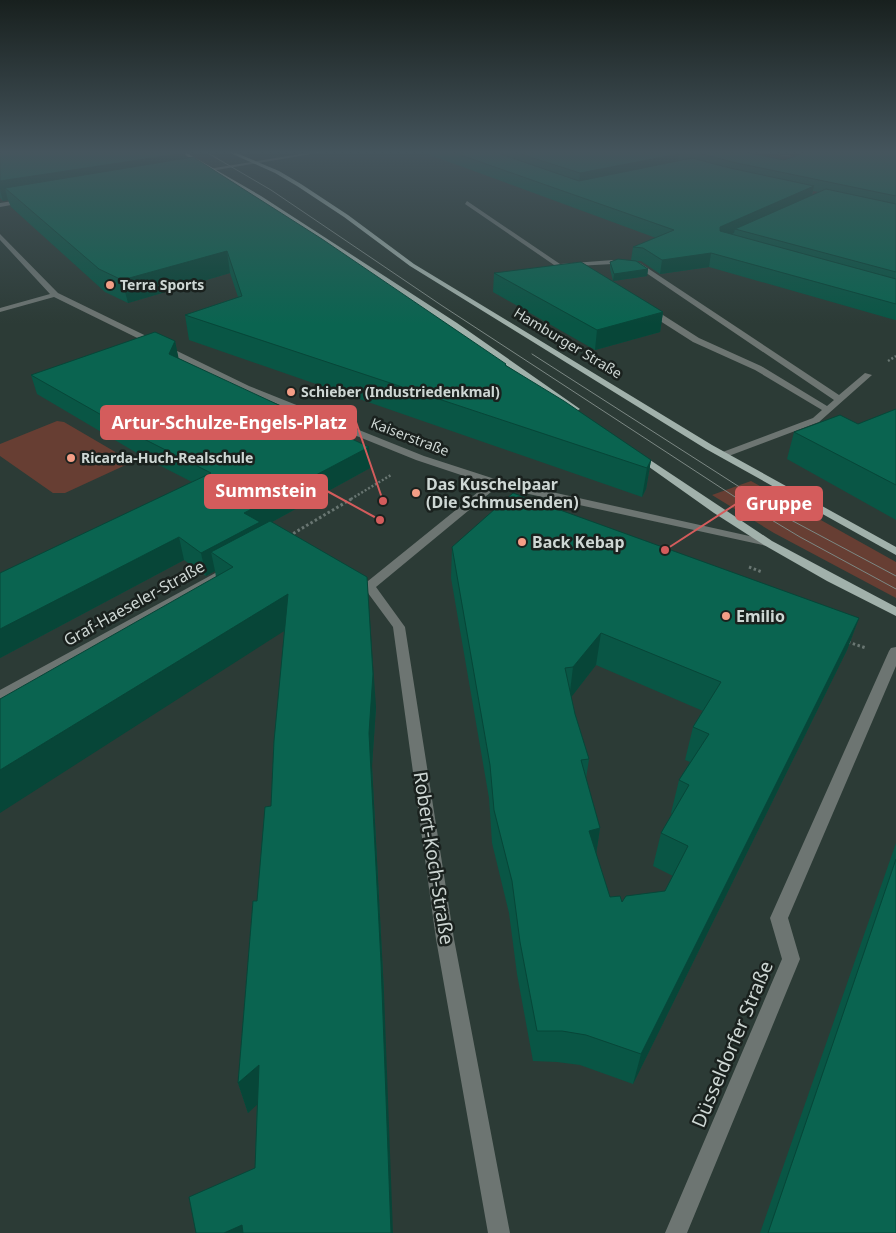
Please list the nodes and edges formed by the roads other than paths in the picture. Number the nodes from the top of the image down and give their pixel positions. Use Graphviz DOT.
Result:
graph roads {
  1 [pos="278,210"];
  2 [pos="336,210"];
  3 [pos="477,210"];
  4 [pos="0,236"];
  5 [pos="55,295"];
  6 [pos="639,303"];
  7 [pos="2,307"];
  8 [pos="868,375"];
  9 [pos="840,400"];
  10 [pos="828,410"];
  11 [pos="584,416"];
  12 [pos="629,448"];
  13 [pos="722,455"];
  14 [pos="495,483"];
  15 [pos="284,539"];
  16 [pos="767,543"];
  17 [pos="896,552"];
  18 [pos="344,572"];
  19 [pos="370,586"];
  20 [pos="896,612"];
  21 [pos="896,651"];
  22 [pos="0,696"];
  23 [pos="499,1233"];
  24 [pos="676,1233"];
  1 -- 11 [label="main road"];
  2 -- 13 [label="main road, Hamburger Straße"];
  3 -- 9 [label="street"];
  4 -- 5 [label="street, Kaiserstraße"];
  5 -- 7 [label="street"];
  5 -- 14 [label="street, Kaiserstraße"];
  6 -- 10 [label="street"];
  8 -- 9 [label="street"];
  9 -- 10 [label="street"];
  10 -- 13 [label="street"];
  12 -- 16 [label="main road"];
  13 -- 17 [label="main road, Hamburger Straße"];
  14 -- 16 [label="street, Kaiserstraße"];
  14 -- 19 [label="street"];
  15 -- 22 [label="street, Graf-Haeseler-Straße"];
  16 -- 20 [label="main road"];
  18 -- 19 [label="street, Robert-Koch-Straße"];
  19 -- 23 [label="street, Robert-Koch-Straße"];
  21 -- 24 [label="street, Düsseldorfer Straße"];
}
